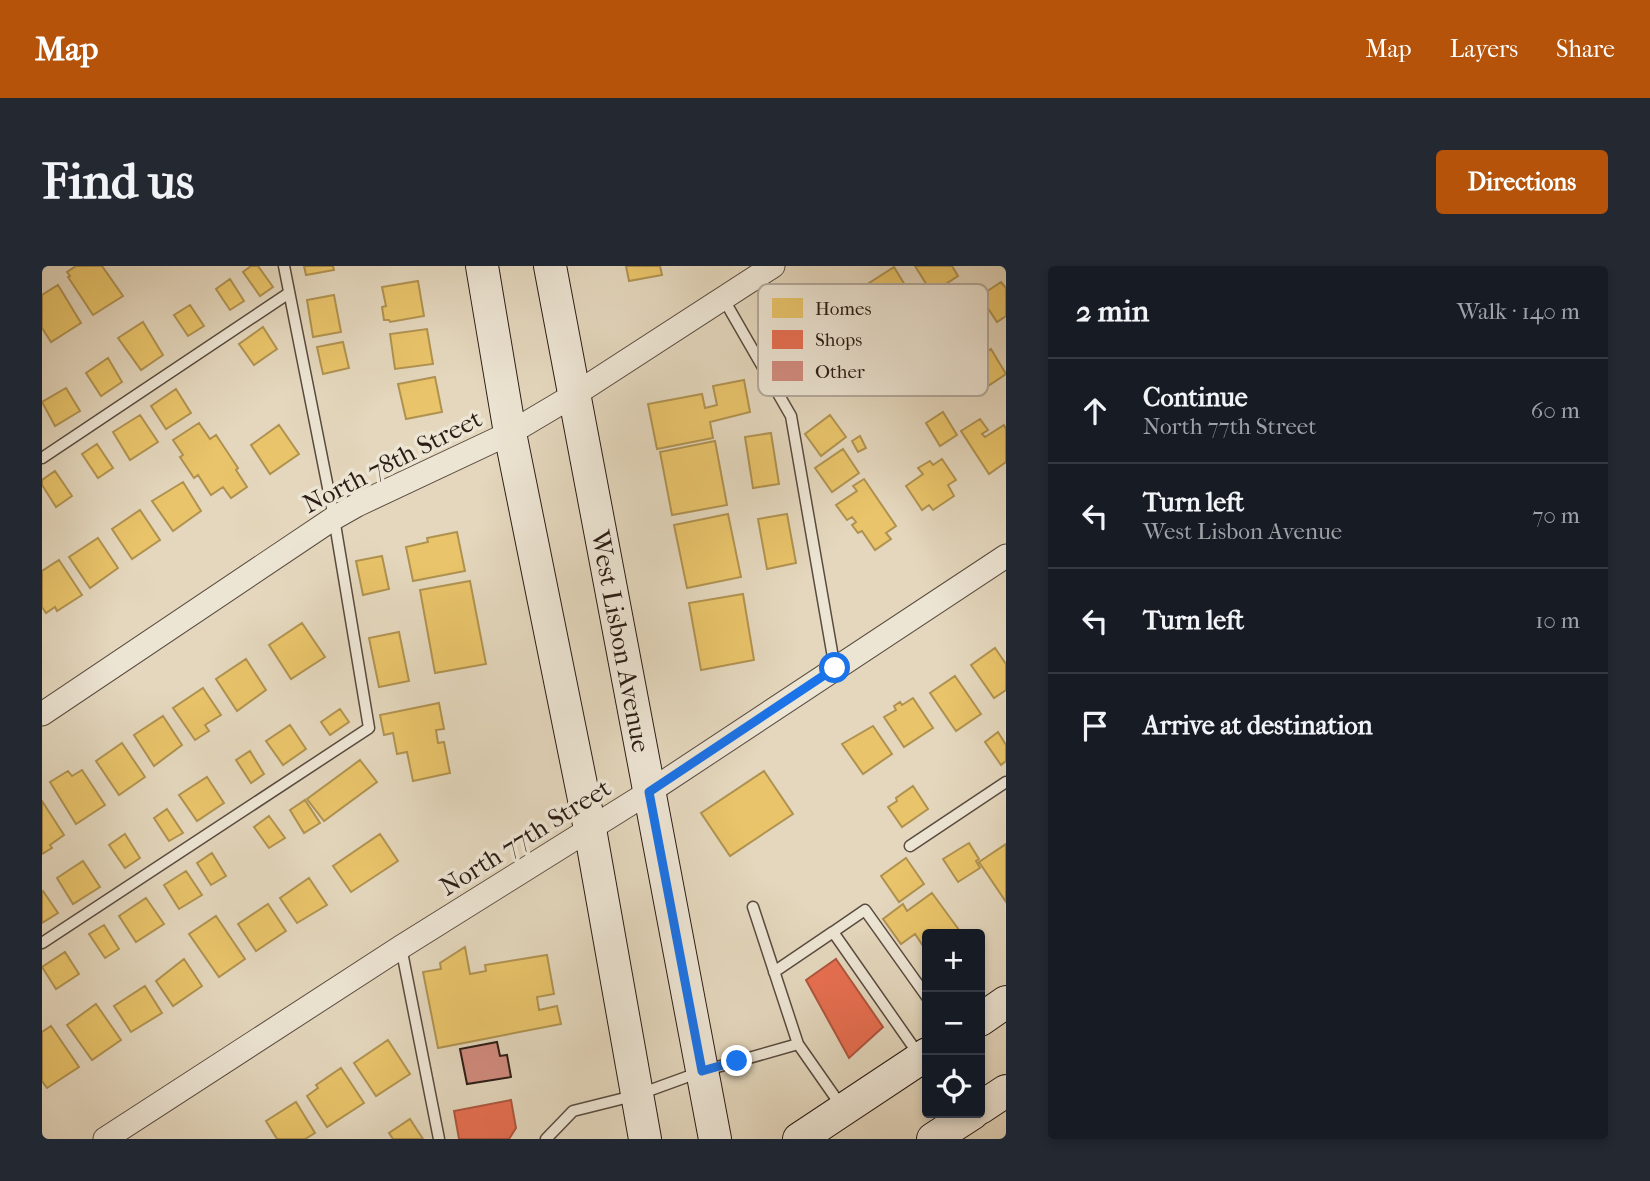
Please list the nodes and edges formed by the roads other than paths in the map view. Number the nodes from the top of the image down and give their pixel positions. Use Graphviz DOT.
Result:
graph roads {
  1 [pos="284,266"];
  2 [pos="482,266"];
  3 [pos="550,266"];
  4 [pos="773,266"];
  5 [pos="751,273"];
  6 [pos="289,293"];
  7 [pos="723,298"];
  8 [pos="758,358"];
  9 [pos="574,395"];
  10 [pos="780,396"];
  11 [pos="510,433"];
  12 [pos="42,458"];
  13 [pos="334,518"];
  14 [pos="1006,555"];
  15 [pos="835,668"];
  16 [pos="42,714"];
  17 [pos="1006,782"];
  18 [pos="649,792"];
  19 [pos="590,829"];
  20 [pos="910,846"];
  21 [pos="753,907"];
  22 [pos="833,932"];
  23 [pos="42,943"];
  24 [pos="401,947"];
  25 [pos="774,972"];
  26 [pos="923,992"];
  27 [pos="1006,1002"];
  28 [pos="985,1017"];
  29 [pos="798,1044"];
  30 [pos="923,1055"];
  31 [pos="922,1057"];
  32 [pos="702,1071"];
  33 [pos="1006,1091"];
  34 [pos="637,1095"];
  35 [pos="985,1105"];
  36 [pos="843,1110"];
  37 [pos="965,1118"];
  38 [pos="550,1138"];
  39 [pos="106,1139"];
  40 [pos="439,1139"];
  41 [pos="645,1139"];
  42 [pos="715,1139"];
  43 [pos="799,1139"];
  44 [pos="933,1139"];
  1 -- 6 [label="lane"];
  2 -- 11 [label="main road"];
  3 -- 9 [label="main road, West Lisbon Avenue"];
  4 -- 5 [label="street, North 78th Street"];
  5 -- 7 [label="street, North 78th Street"];
  6 -- 12 [label="lane"];
  6 -- 13 [label="lane"];
  7 -- 8 [label="lane"];
  7 -- 9 [label="street, North 78th Street"];
  9 -- 11 [label="street, North 78th Street"];
  9 -- 18 [label="main road, West Lisbon Avenue"];
  10 -- 15 [label="lane"];
  11 -- 13 [label="street, North 78th Street"];
  11 -- 19 [label="main road"];
  13 -- 16 [label="street, North 78th Street"];
  13 -- 23 [label="lane"];
  14 -- 15 [label="street, North 77th Street"];
  15 -- 18 [label="street, North 77th Street"];
  17 -- 20 [label="lane"];
  18 -- 19 [label="street, North 77th Street"];
  18 -- 32 [label="main road, West Lisbon Avenue"];
  19 -- 24 [label="street, North 77th Street"];
  19 -- 34 [label="main road"];
  21 -- 25 [label="lane"];
  22 -- 25 [label="lane"];
  22 -- 26 [label="lane"];
  22 -- 30 [label="lane"];
  24 -- 39 [label="street, North 77th Street"];
  24 -- 40 [label="lane"];
  25 -- 29 [label="lane"];
  27 -- 28 [label="main road"];
  29 -- 32 [label="lane"];
  29 -- 36 [label="lane"];
  31 -- 36 [label="main road"];
  32 -- 34 [label="lane"];
  32 -- 42 [label="main road, West Lisbon Avenue"];
  33 -- 35 [label="main road"];
  34 -- 38 [label="lane"];
  34 -- 41 [label="main road"];
  36 -- 43 [label="main road"];
  37 -- 44 [label="main road"];
}
